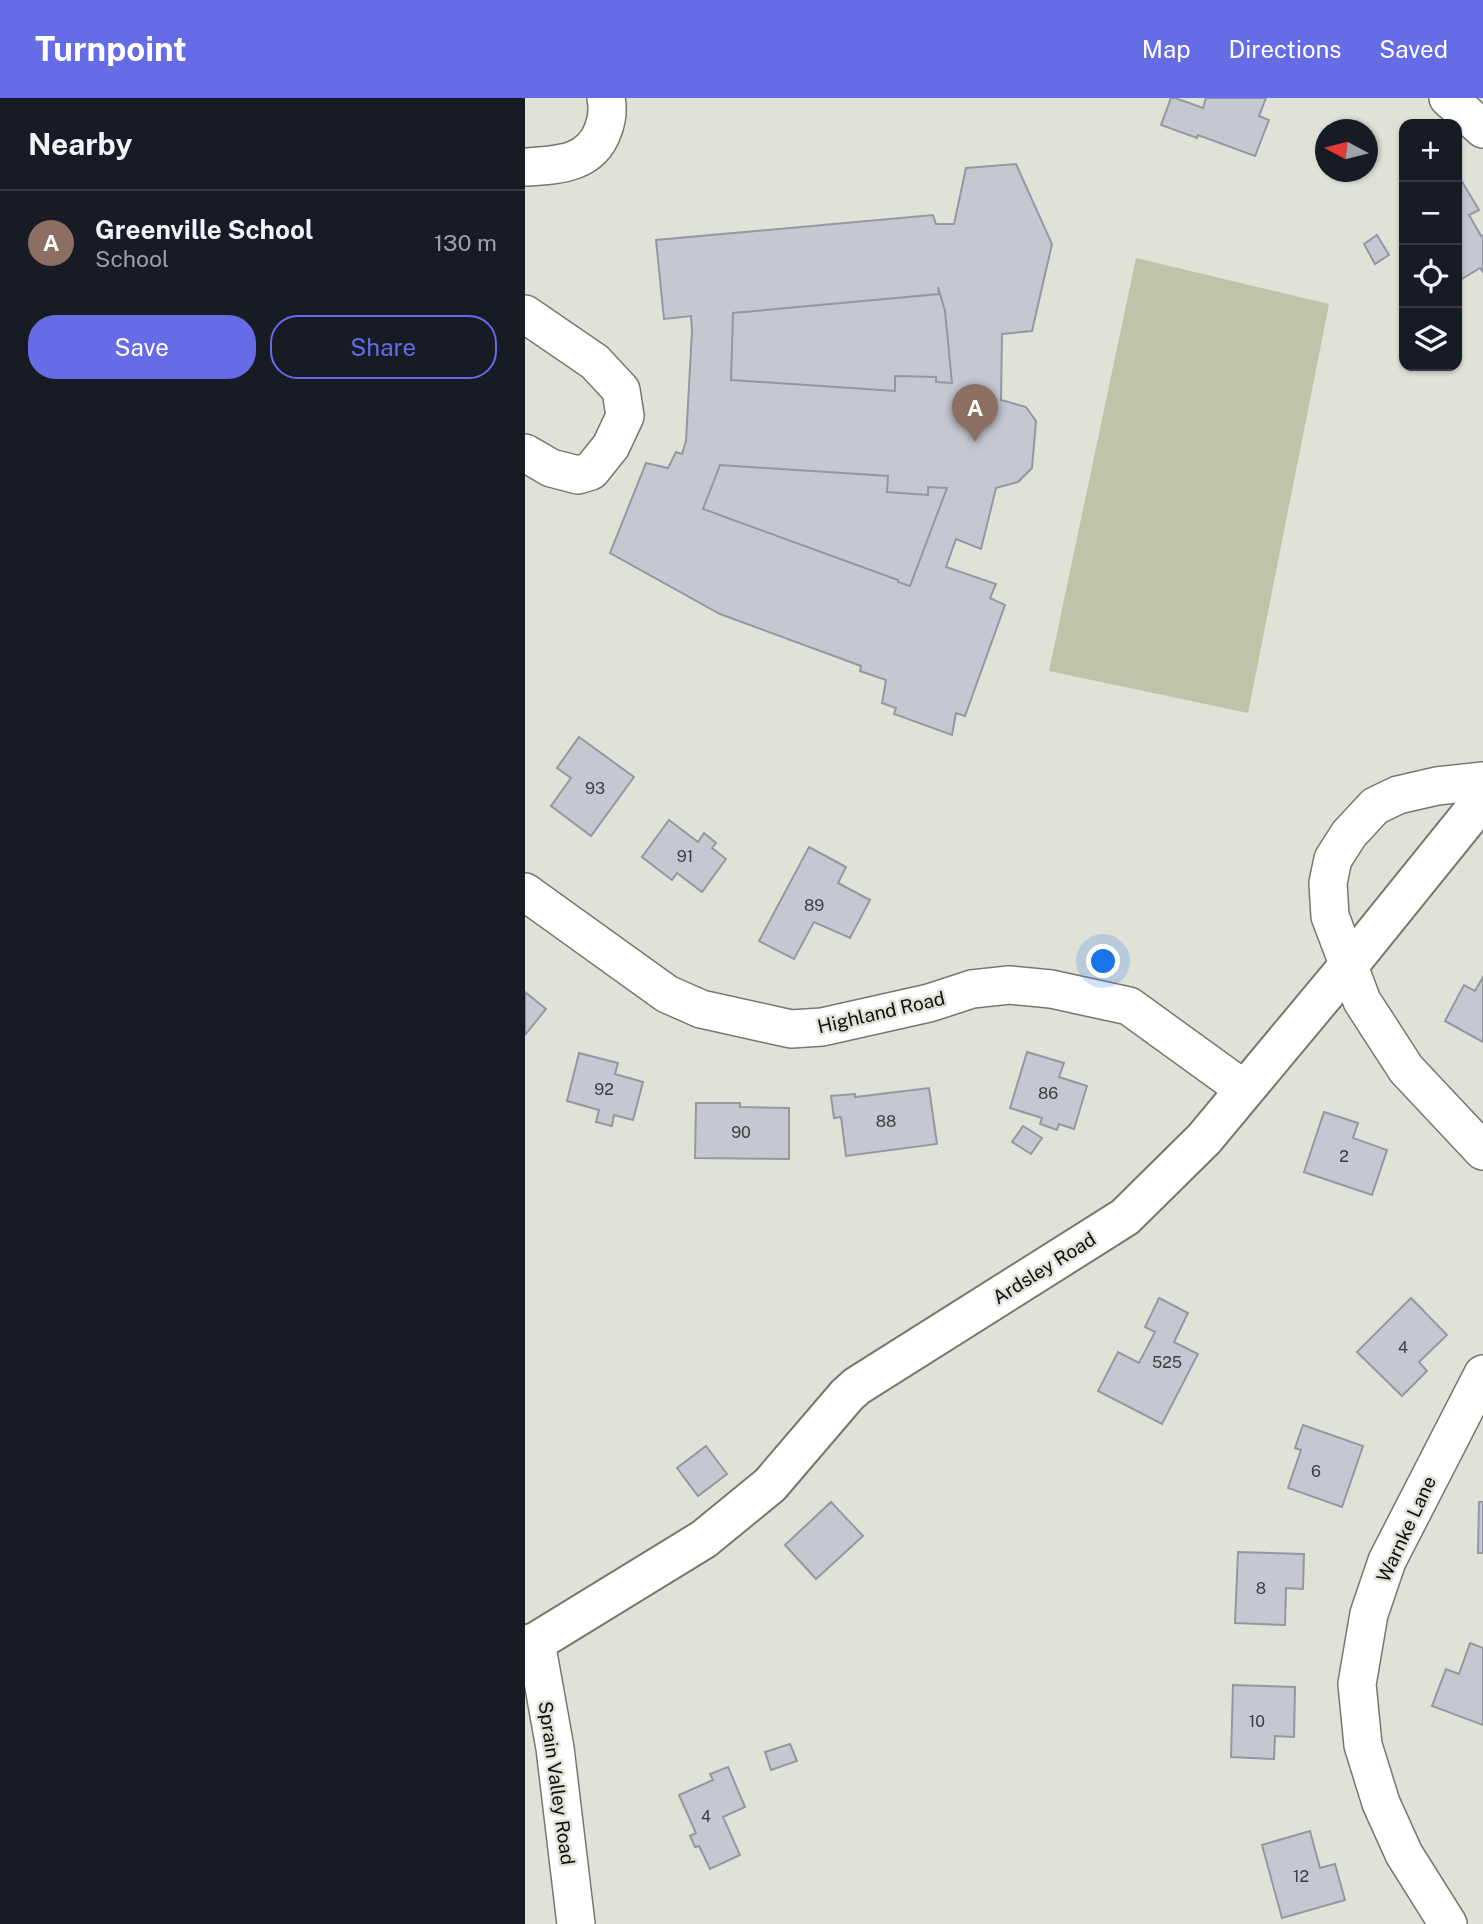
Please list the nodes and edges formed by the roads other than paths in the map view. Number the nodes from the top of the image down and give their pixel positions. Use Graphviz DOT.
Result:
graph roads {
  1 [pos="606,98"];
  2 [pos="1448,98"];
  3 [pos="1483,129"];
  4 [pos="525,167"];
  5 [pos="525,314"];
  6 [pos="525,453"];
  7 [pos="1483,781"];
  8 [pos="1483,799"];
  9 [pos="525,892"];
  10 [pos="1349,965"];
  11 [pos="1245,1090"];
  12 [pos="1483,1151"];
  13 [pos="1483,1374"];
  14 [pos="531,1644"];
  15 [pos="576,1924"];
  16 [pos="1448,1924"];
  1 -- 4 [label="street"];
  2 -- 3 [label="street"];
  5 -- 6 [label="street"];
  7 -- 10 [label="street"];
  8 -- 10 [label="main road, Ardsley Road"];
  9 -- 11 [label="street, Highland Road"];
  10 -- 11 [label="main road, Ardsley Road"];
  10 -- 12 [label="street"];
  11 -- 14 [label="main road, Ardsley Road"];
  13 -- 16 [label="street, Warnke Lane"];
  14 -- 15 [label="street, Sprain Valley Road"];
}
